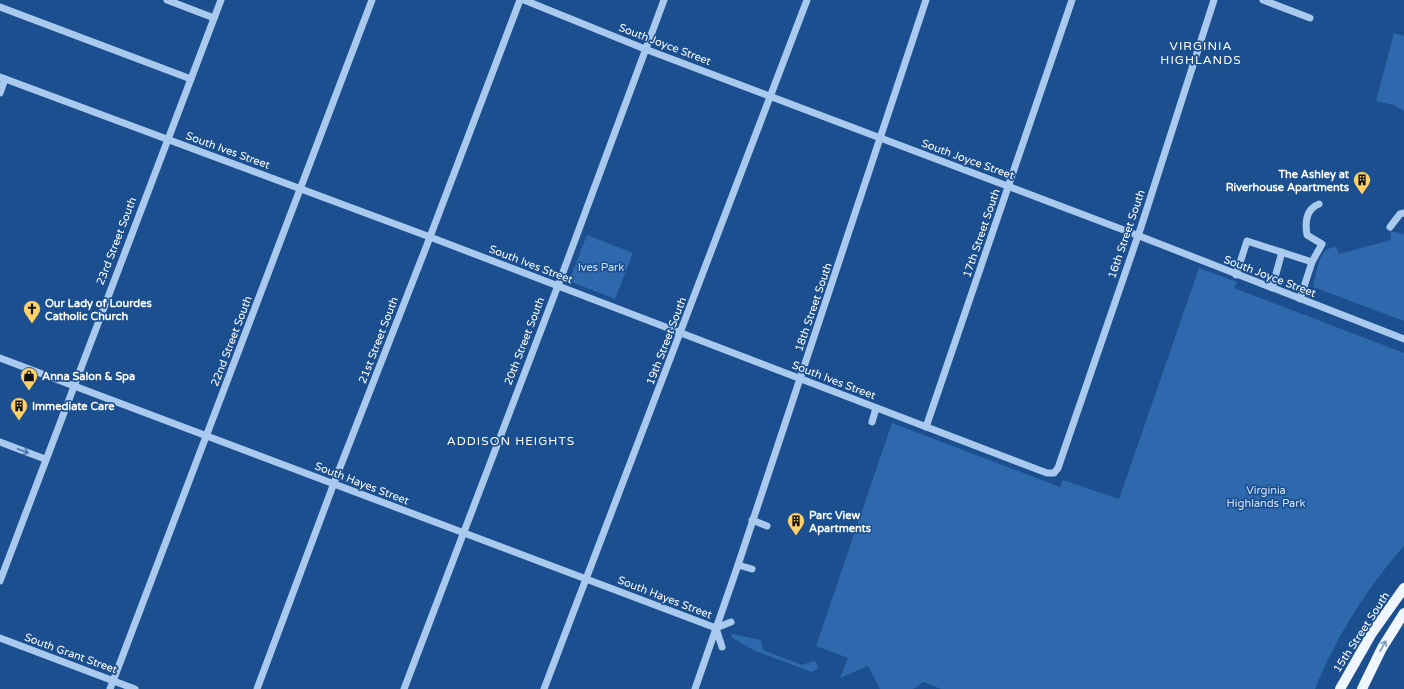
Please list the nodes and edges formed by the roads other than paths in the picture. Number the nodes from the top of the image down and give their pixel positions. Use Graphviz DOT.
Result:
graph roads {
  1 [pos="167,0"];
  2 [pos="221,0"];
  3 [pos="372,0"];
  4 [pos="520,0"];
  5 [pos="524,0"];
  6 [pos="664,0"];
  7 [pos="807,0"];
  8 [pos="926,0"];
  9 [pos="1072,0"];
  10 [pos="1214,0"];
  11 [pos="1263,0"];
  12 [pos="0,6"];
  13 [pos="214,18"];
  14 [pos="1310,18"];
  15 [pos="644,49"];
  16 [pos="3,78"];
  17 [pos="190,79"];
  18 [pos="0,93"];
  19 [pos="771,96"];
  20 [pos="168,139"];
  21 [pos="881,139"];
  22 [pos="1009,186"];
  23 [pos="300,188"];
  24 [pos="1320,204"];
  25 [pos="1404,213"];
  26 [pos="1390,227"];
  27 [pos="1138,235"];
  28 [pos="430,237"];
  29 [pos="1282,252"];
  30 [pos="1312,262"];
  31 [pos="1236,275"];
  32 [pos="557,286"];
  33 [pos="1272,288"];
  34 [pos="1300,299"];
  35 [pos="680,333"];
  36 [pos="1404,339"];
  37 [pos="0,358"];
  38 [pos="800,380"];
  39 [pos="73,385"];
  40 [pos="876,408"];
  41 [pos="872,422"];
  42 [pos="926,427"];
  43 [pos="206,436"];
  44 [pos="0,442"];
  45 [pos="45,459"];
  46 [pos="1054,473"];
  47 [pos="334,483"];
  48 [pos="752,520"];
  49 [pos="767,526"];
  50 [pos="464,533"];
  51 [pos="738,565"];
  52 [pos="752,569"];
  53 [pos="586,579"];
  54 [pos="0,581"];
  55 [pos="1404,588"];
  56 [pos="1404,613"];
  57 [pos="731,622"];
  58 [pos="716,628"];
  59 [pos="0,638"];
  60 [pos="722,647"];
  61 [pos="114,681"];
  62 [pos="110,689"];
  63 [pos="135,689"];
  64 [pos="257,689"];
  65 [pos="404,689"];
  66 [pos="544,689"];
  67 [pos="695,689"];
  68 [pos="1340,689"];
  69 [pos="1362,689"];
  1 -- 13 [label="street"];
  2 -- 13 [label="street, 23rd Street South"];
  3 -- 23 [label="street, 22nd Street South"];
  4 -- 28 [label="street, 21st Street South"];
  5 -- 15 [label="street, South Joyce Street"];
  6 -- 15 [label="street, 20th Street South"];
  7 -- 19 [label="street, 19th Street South"];
  8 -- 21 [label="street, 18th Street South"];
  9 -- 22 [label="street, 17th Street South"];
  10 -- 27 [label="street, 16th Street South"];
  11 -- 14 [label="street"];
  12 -- 17 [label="street"];
  13 -- 17 [label="street, 23rd Street South"];
  15 -- 19 [label="street, South Joyce Street"];
  15 -- 32 [label="street, 20th Street South"];
  16 -- 18 [label="street"];
  16 -- 20 [label="street, South Ives Street"];
  17 -- 20 [label="street, 23rd Street South"];
  19 -- 21 [label="street, South Joyce Street"];
  19 -- 35 [label="street, 19th Street South"];
  20 -- 23 [label="street, South Ives Street"];
  20 -- 39 [label="street, 23rd Street South"];
  21 -- 22 [label="street, South Joyce Street"];
  21 -- 38 [label="street, 18th Street South"];
  22 -- 27 [label="street, South Joyce Street"];
  22 -- 42 [label="street, 17th Street South"];
  23 -- 28 [label="street, South Ives Street"];
  23 -- 43 [label="street, 22nd Street South"];
  24 -- 30 [label="street"];
  25 -- 26 [label="street"];
  27 -- 31 [label="street, South Joyce Street"];
  27 -- 46 [label="street, 16th Street South"];
  28 -- 32 [label="street, South Ives Street"];
  28 -- 47 [label="street, 21st Street South"];
  29 -- 30 [label="street"];
  29 -- 31 [label="street"];
  29 -- 33 [label="street"];
  30 -- 34 [label="street"];
  31 -- 33 [label="street, South Joyce Street"];
  32 -- 35 [label="street, South Ives Street"];
  32 -- 50 [label="street, 20th Street South"];
  33 -- 34 [label="street, South Joyce Street"];
  34 -- 36 [label="street, South Joyce Street"];
  35 -- 38 [label="street, South Ives Street"];
  35 -- 53 [label="street, 19th Street South"];
  37 -- 39 [label="street, South Hayes Street"];
  38 -- 40 [label="street, South Ives Street"];
  38 -- 48 [label="street, 18th Street South"];
  39 -- 43 [label="street, South Hayes Street"];
  39 -- 45 [label="street, 23rd Street South"];
  40 -- 41 [label="street"];
  40 -- 42 [label="street, South Ives Street"];
  42 -- 46 [label="street, South Ives Street"];
  43 -- 47 [label="street, South Hayes Street"];
  43 -- 61 [label="street, 22nd Street South"];
  44 -- 45 [label="street, one-way"];
  45 -- 54 [label="street, 23rd Street South"];
  47 -- 50 [label="street, South Hayes Street"];
  47 -- 64 [label="street, 21st Street South"];
  48 -- 49 [label="street"];
  48 -- 51 [label="street, 18th Street South"];
  50 -- 53 [label="street, South Hayes Street"];
  50 -- 65 [label="street, 20th Street South"];
  51 -- 52 [label="street"];
  51 -- 58 [label="street, 18th Street South"];
  53 -- 58 [label="street, South Hayes Street"];
  53 -- 66 [label="street, 19th Street South"];
  55 -- 68 [label="main road, 15th Street South"];
  69 -- 56 [label="main road, one-way"];
  57 -- 58 [label="street"];
  58 -- 60 [label="street"];
  58 -- 67 [label="street, 18th Street South"];
  59 -- 61 [label="street, South Grant Street"];
  61 -- 62 [label="street, 22nd Street South"];
  61 -- 63 [label="street, South Grant Street"];
}
